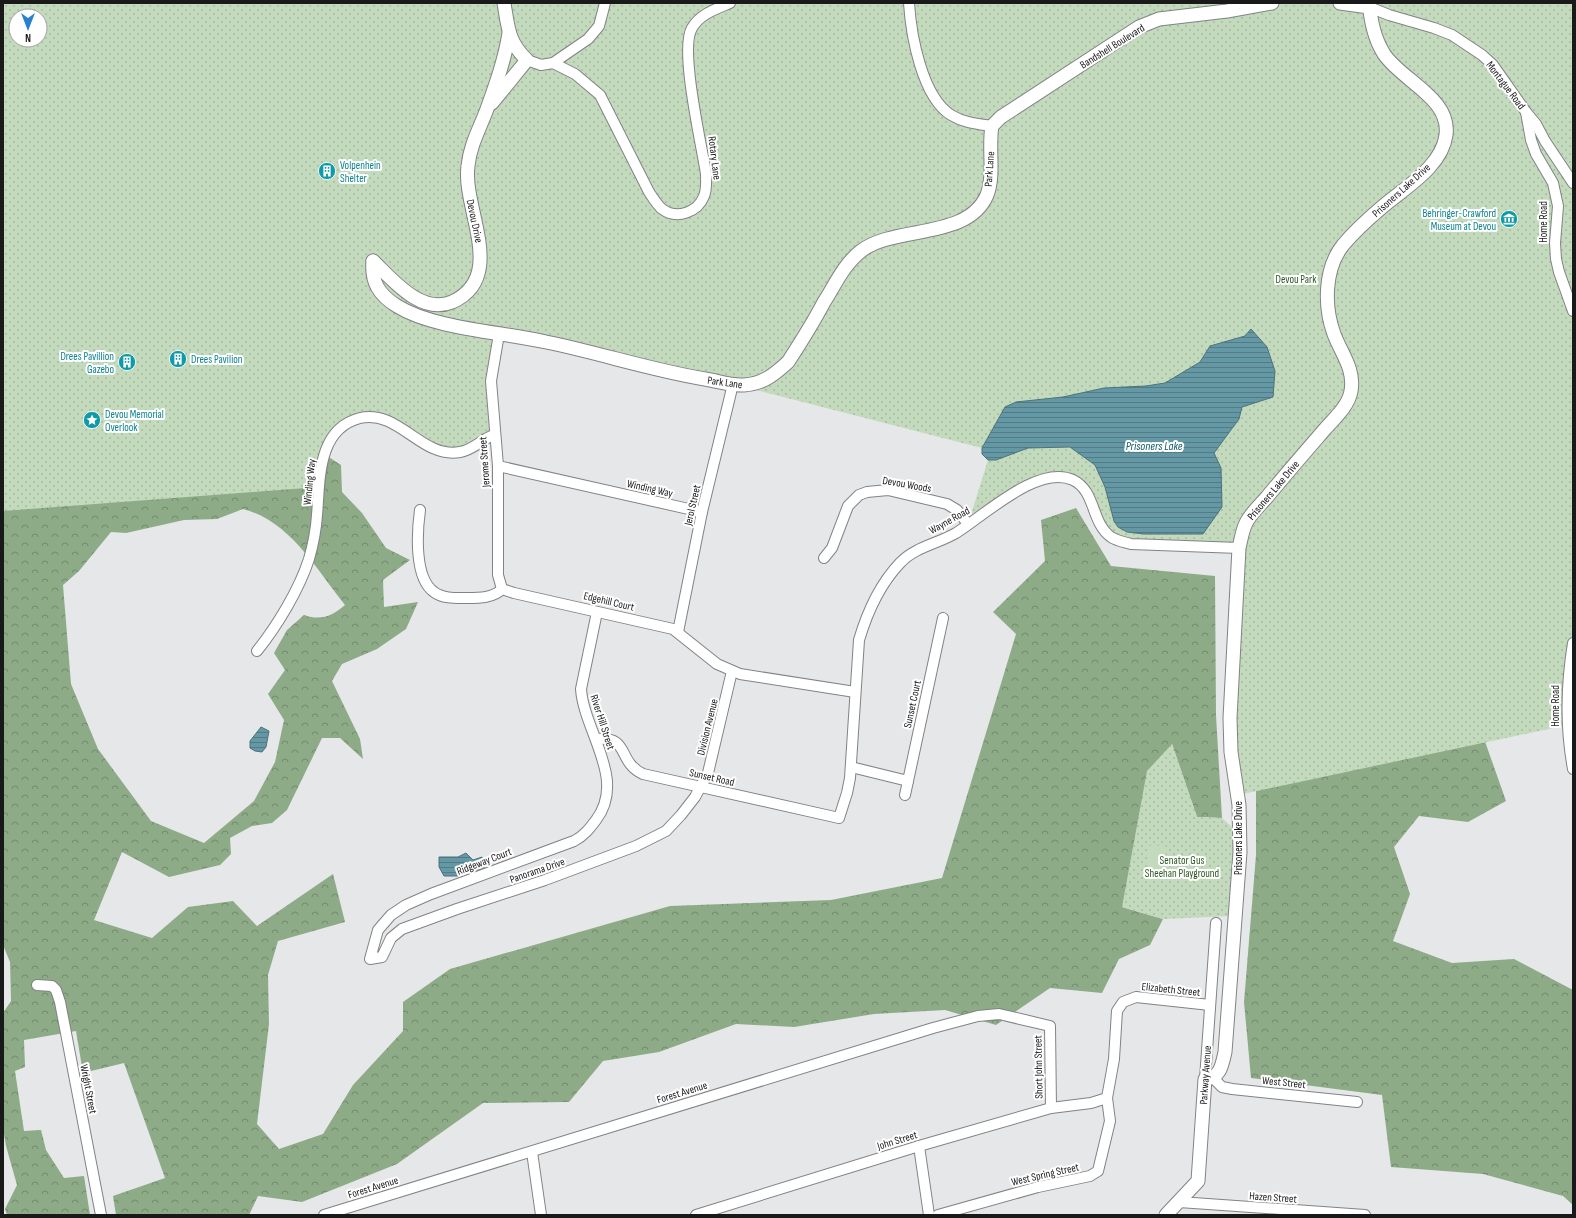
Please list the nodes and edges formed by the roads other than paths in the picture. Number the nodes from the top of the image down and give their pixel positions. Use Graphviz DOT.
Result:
graph roads {
  1 [pos="504,3"];
  2 [pos="605,3"];
  3 [pos="730,3"];
  4 [pos="909,3"];
  5 [pos="1272,3"];
  6 [pos="1340,3"];
  7 [pos="1369,5"];
  8 [pos="509,33"];
  9 [pos="527,60"];
  10 [pos="553,63"];
  11 [pos="486,110"];
  12 [pos="1526,112"];
  13 [pos="992,126"];
  14 [pos="1573,182"];
  15 [pos="373,261"];
  16 [pos="1573,311"];
  17 [pos="499,334"];
  18 [pos="732,384"];
  19 [pos="494,434"];
  20 [pos="498,466"];
  21 [pos="420,510"];
  22 [pos="702,512"];
  23 [pos="968,524"];
  24 [pos="1238,548"];
  25 [pos="824,558"];
  26 [pos="502,589"];
  27 [pos="596,612"];
  28 [pos="943,618"];
  29 [pos="678,632"];
  30 [pos="1573,643"];
  31 [pos="257,651"];
  32 [pos="732,671"];
  33 [pos="855,692"];
  34 [pos="596,739"];
  35 [pos="851,767"];
  36 [pos="1573,769"];
  37 [pos="908,781"];
  38 [pos="701,787"];
  39 [pos="905,795"];
  40 [pos="599,816"];
  41 [pos="839,818"];
  42 [pos="1216,923"];
  43 [pos="378,930"];
  44 [pos="37,984"];
  45 [pos="1210,1005"];
  46 [pos="1116,1016"];
  47 [pos="1050,1026"];
  48 [pos="1209,1078"];
  49 [pos="1107,1098"];
  50 [pos="1357,1102"];
  51 [pos="1051,1108"];
  52 [pos="919,1146"];
  53 [pos="532,1152"];
  54 [pos="1179,1202"];
  55 [pos="101,1215"];
  56 [pos="324,1215"];
  57 [pos="541,1215"];
  58 [pos="696,1215"];
  59 [pos="929,1215"];
  60 [pos="938,1215"];
  61 [pos="1166,1215"];
  62 [pos="1365,1215"];
  1 -- 8 [label="street, Devou Drive"];
  2 -- 10 [label="street"];
  3 -- 10 [label="street, Rotary Lane"];
  4 -- 13 [label="street"];
  5 -- 13 [label="street, Bandshell Boulevard"];
  6 -- 7 [label="street"];
  7 -- 12 [label="street, Montague Road"];
  7 -- 24 [label="street, Prisoners Lake Drive"];
  8 -- 9 [label="street, Devou Drive"];
  8 -- 11 [label="street, Devou Drive"];
  9 -- 10 [label="street"];
  9 -- 11 [label="street, Devou Drive"];
  11 -- 15 [label="street, Devou Drive"];
  12 -- 14 [label="street, Montague Road"];
  12 -- 16 [label="street, Home Road"];
  13 -- 18 [label="street, Park Lane"];
  15 -- 17 [label="street, Park Lane"];
  17 -- 18 [label="street, Park Lane"];
  17 -- 19 [label="street, Jerome Street"];
  18 -- 22 [label="street, Jerol Street"];
  19 -- 20 [label="street, Jerome Street"];
  19 -- 31 [label="street, Winding Way"];
  20 -- 22 [label="street, Winding Way"];
  20 -- 26 [label="street, Jerome Street"];
  21 -- 26 [label="street"];
  22 -- 29 [label="street, Jerol Street"];
  23 -- 24 [label="street, Wayne Road"];
  23 -- 25 [label="street, Devou Woods"];
  23 -- 33 [label="street, Wayne Road"];
  24 -- 48 [label="street, Prisoners Lake Drive"];
  26 -- 27 [label="street, Edgehill Court"];
  27 -- 29 [label="street, Edgehill Court"];
  27 -- 34 [label="street, River Hill Street"];
  28 -- 37 [label="street, Sunset Court"];
  29 -- 32 [label="street, Edgehill Court"];
  30 -- 36 [label="street, Home Road"];
  32 -- 33 [label="street, Edgehill Court"];
  32 -- 38 [label="street, Division Avenue"];
  33 -- 35 [label="street, Wayne Road"];
  34 -- 38 [label="street, Sunset Road"];
  34 -- 40 [label="street, River Hill Street"];
  35 -- 37 [label="street"];
  35 -- 41 [label="street, Wayne Road"];
  37 -- 39 [label="street, Sunset Court"];
  38 -- 41 [label="street, Sunset Road"];
  38 -- 43 [label="street, Panorama Drive"];
  40 -- 43 [label="street, Ridgeway Court"];
  42 -- 45 [label="street, Parkway Avenue"];
  44 -- 55 [label="street, Wright Street"];
  45 -- 46 [label="street, Elizabeth Street"];
  45 -- 48 [label="street, Parkway Avenue"];
  46 -- 49 [label="street, West Spring Street"];
  47 -- 51 [label="street, Short John Street"];
  47 -- 53 [label="street, Forest Avenue"];
  48 -- 50 [label="street, West Street"];
  48 -- 54 [label="street, Parkway Avenue"];
  49 -- 51 [label="street, John Street"];
  49 -- 60 [label="street, West Spring Street"];
  51 -- 52 [label="street, John Street"];
  52 -- 58 [label="street, John Street"];
  52 -- 59 [label="street"];
  53 -- 56 [label="street, Forest Avenue"];
  53 -- 57 [label="street"];
  54 -- 61 [label="street, Parkway Avenue"];
  54 -- 62 [label="street, Hazen Street"];
}
